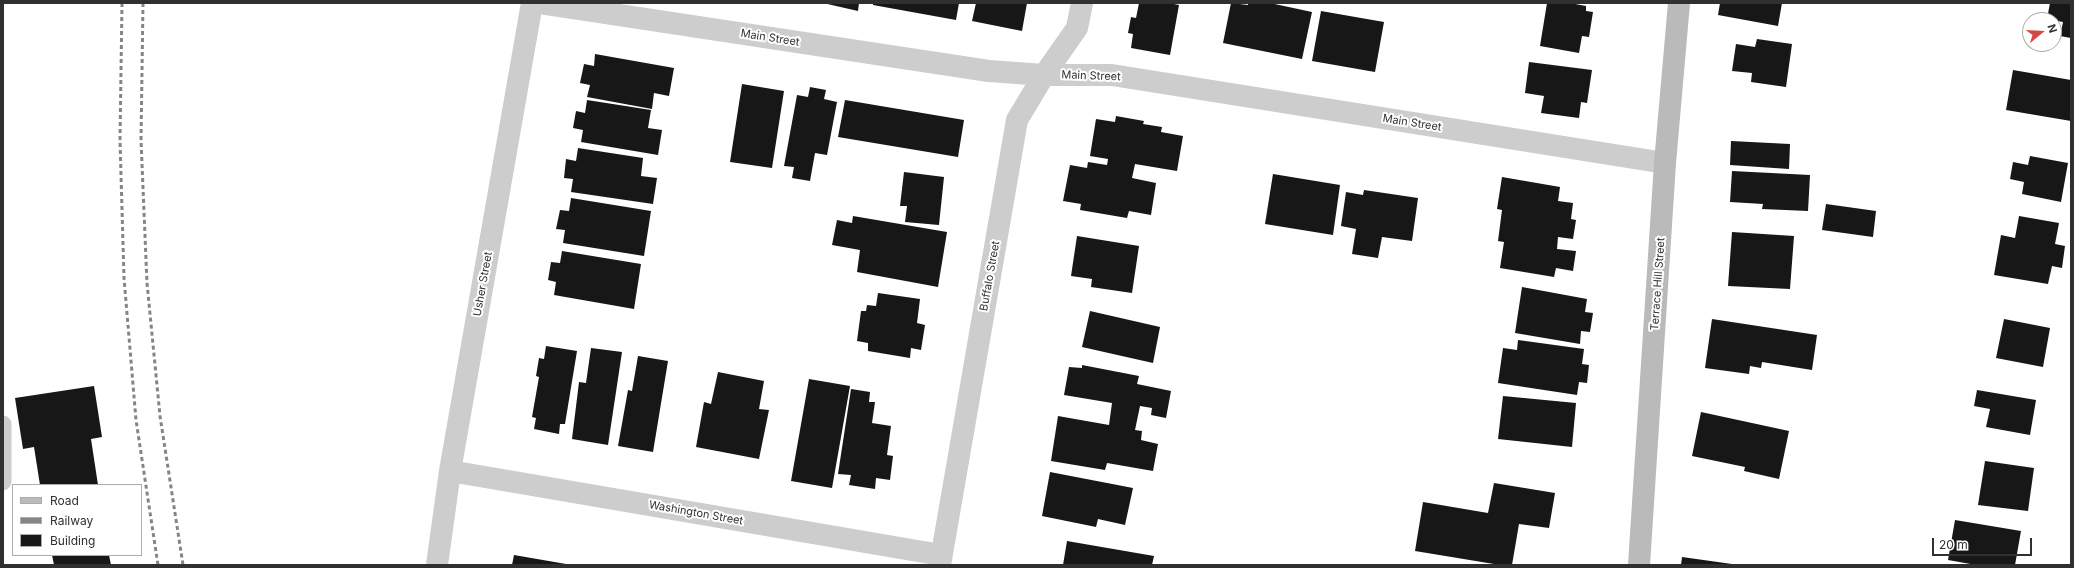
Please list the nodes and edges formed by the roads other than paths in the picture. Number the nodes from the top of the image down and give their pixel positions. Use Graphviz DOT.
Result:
graph roads {
  1 [pos="532,3"];
  2 [pos="540,3"];
  3 [pos="1082,3"];
  4 [pos="1679,3"];
  5 [pos="1044,75"];
  6 [pos="1665,163"];
  7 [pos="3,424"];
  8 [pos="450,471"];
  9 [pos="3,482"];
  10 [pos="940,560"];
  11 [pos="437,565"];
  12 [pos="1639,565"];
  1 -- 8 [label="street, Usher Street"];
  2 -- 5 [label="street, Main Street"];
  3 -- 5 [label="street, Buffalo Street"];
  4 -- 6 [label="street, Terrace Hill Street"];
  5 -- 6 [label="street, Main Street"];
  5 -- 10 [label="street, Buffalo Street"];
  6 -- 12 [label="street, Terrace Hill Street"];
  7 -- 9 [label="lane"];
  8 -- 10 [label="street, Washington Street"];
  8 -- 11 [label="street, Usher Street"];
}
